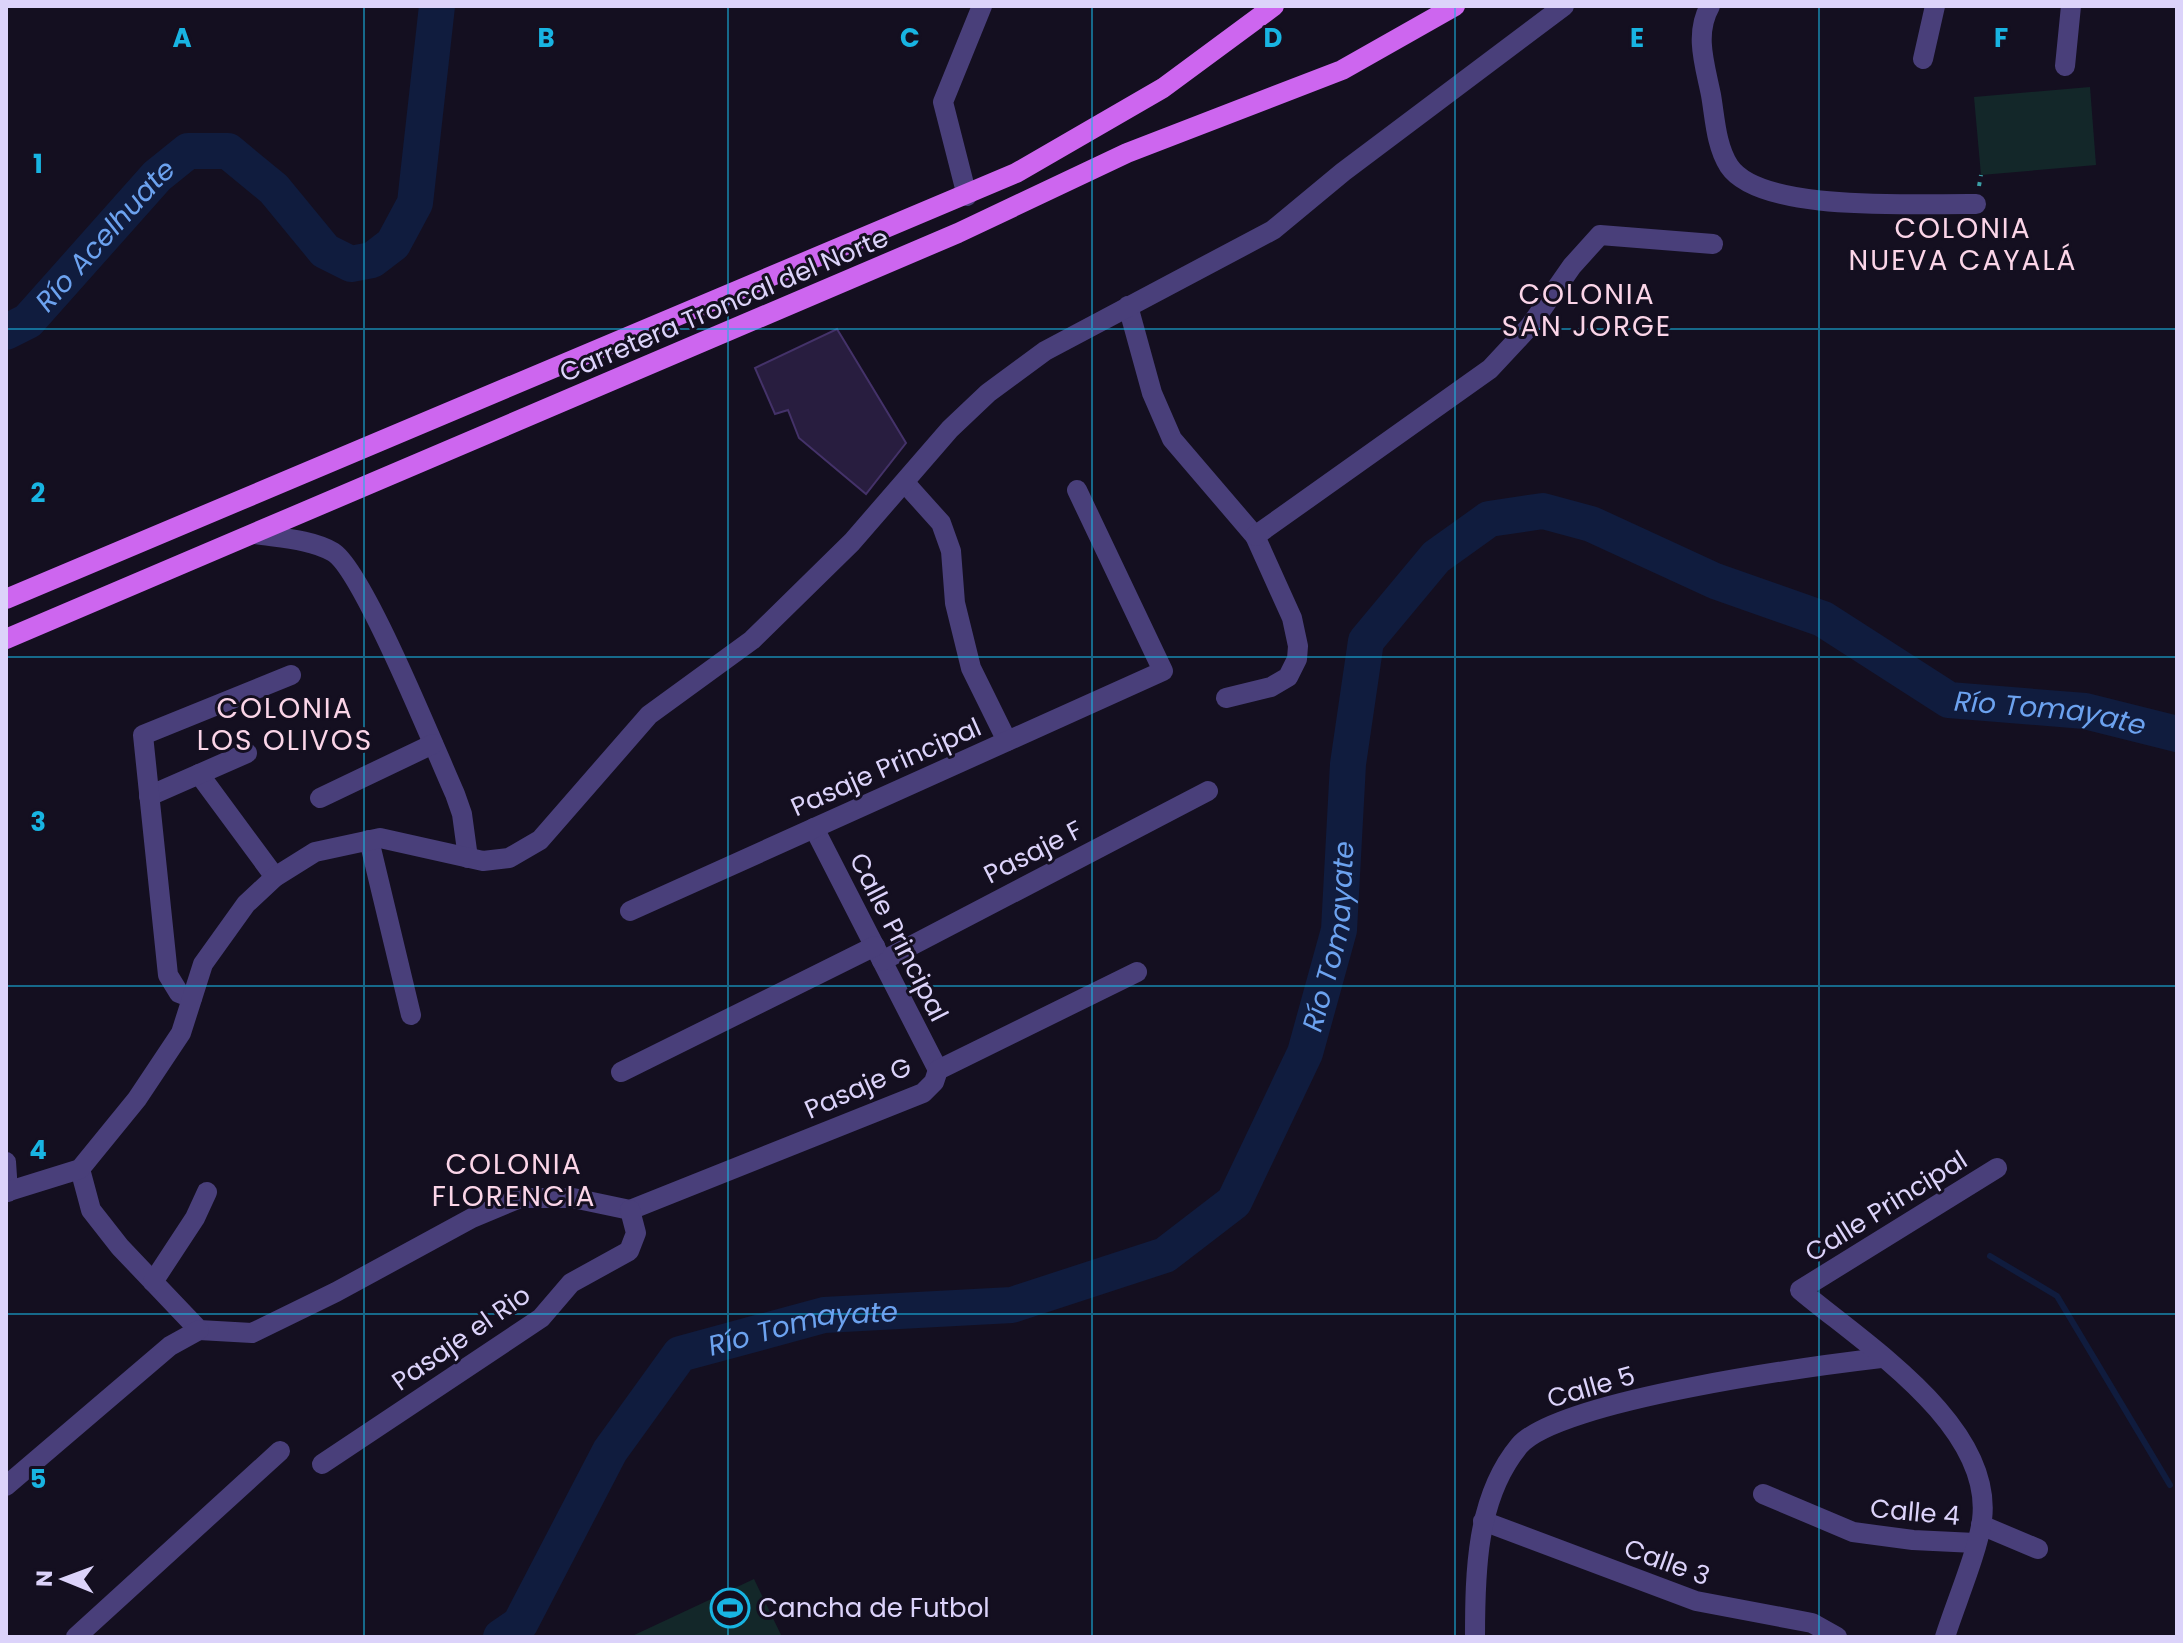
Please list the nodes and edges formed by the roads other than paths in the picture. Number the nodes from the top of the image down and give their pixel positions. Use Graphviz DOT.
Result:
graph roads {
  1 [pos="982,6"];
  2 [pos="1274,6"];
  3 [pos="1455,6"];
  4 [pos="1564,6"];
  5 [pos="1710,6"];
  6 [pos="1935,6"];
  7 [pos="2071,6"];
  8 [pos="1923,59"];
  9 [pos="2065,66"];
  10 [pos="967,196"];
  11 [pos="1976,204"];
  12 [pos="1713,244"];
  13 [pos="1128,306"];
  14 [pos="905,483"];
  15 [pos="1077,490"];
  16 [pos="254,534"];
  17 [pos="1255,536"];
  18 [pos="6,599"];
  19 [pos="6,639"];
  20 [pos="291,675"];
  21 [pos="1226,698"];
  22 [pos="1007,741"];
  23 [pos="433,744"];
  24 [pos="247,753"];
  25 [pos="199,774"];
  26 [pos="1208,791"];
  27 [pos="149,796"];
  28 [pos="320,798"];
  29 [pos="814,828"];
  30 [pos="369,840"];
  31 [pos="468,858"];
  32 [pos="275,877"];
  33 [pos="630,911"];
  34 [pos="879,954"];
  35 [pos="1137,972"];
  36 [pos="192,998"];
  37 [pos="411,1015"];
  38 [pos="938,1070"];
  39 [pos="621,1072"];
  40 [pos="6,1162"];
  41 [pos="1997,1168"];
  42 [pos="80,1169"];
  43 [pos="7,1192"];
  44 [pos="207,1192"];
  45 [pos="630,1210"];
  46 [pos="153,1282"];
  47 [pos="199,1330"];
  48 [pos="1881,1358"];
  49 [pos="280,1451"];
  50 [pos="322,1464"];
  51 [pos="6,1486"];
  52 [pos="1763,1494"];
  53 [pos="1483,1521"];
  54 [pos="1978,1534"];
  55 [pos="2038,1549"];
  56 [pos="76,1637"];
  57 [pos="1475,1637"];
  58 [pos="1837,1637"];
  59 [pos="1945,1637"];
  1 -- 10 [label="street"];
  2 -- 10 [label="main road, Carretera Troncal del Norte"];
  3 -- 16 [label="main road, Carretera Troncal del Norte"];
  4 -- 13 [label="street"];
  5 -- 11 [label="street"];
  6 -- 8 [label="street"];
  7 -- 9 [label="street"];
  10 -- 18 [label="main road, Carretera Troncal del Norte"];
  12 -- 17 [label="street"];
  13 -- 14 [label="street"];
  13 -- 17 [label="street"];
  14 -- 22 [label="street"];
  14 -- 31 [label="street"];
  15 -- 22 [label="street, Pasaje Principal"];
  16 -- 19 [label="main road, Carretera Troncal del Norte"];
  16 -- 23 [label="street"];
  17 -- 21 [label="street"];
  20 -- 27 [label="street"];
  22 -- 29 [label="street, Pasaje Principal"];
  23 -- 28 [label="street"];
  23 -- 31 [label="street"];
  24 -- 25 [label="street"];
  25 -- 27 [label="street"];
  25 -- 32 [label="street"];
  26 -- 34 [label="street, Pasaje F"];
  27 -- 36 [label="street"];
  29 -- 33 [label="street, Pasaje Principal"];
  29 -- 34 [label="street, Calle Principal"];
  30 -- 31 [label="street"];
  30 -- 32 [label="street"];
  30 -- 37 [label="street"];
  32 -- 36 [label="street"];
  34 -- 38 [label="street, Calle Principal"];
  34 -- 39 [label="street, Pasaje F"];
  35 -- 38 [label="street, Pasaje G"];
  36 -- 42 [label="street"];
  38 -- 45 [label="street, Pasaje G"];
  40 -- 43 [label="street"];
  41 -- 48 [label="street, Calle Principal"];
  42 -- 43 [label="street"];
  42 -- 46 [label="street"];
  44 -- 46 [label="street"];
  45 -- 47 [label="street"];
  45 -- 50 [label="street, Pasaje el Rio"];
  46 -- 47 [label="street"];
  47 -- 51 [label="street"];
  48 -- 53 [label="street, Calle 5"];
  48 -- 54 [label="street, Calle Principal"];
  49 -- 56 [label="street"];
  52 -- 54 [label="street, Calle 4"];
  53 -- 57 [label="street, Calle 5"];
  53 -- 58 [label="street, Calle 3"];
  54 -- 55 [label="street, Calle 4"];
  54 -- 59 [label="street, Calle Principal"];
}
